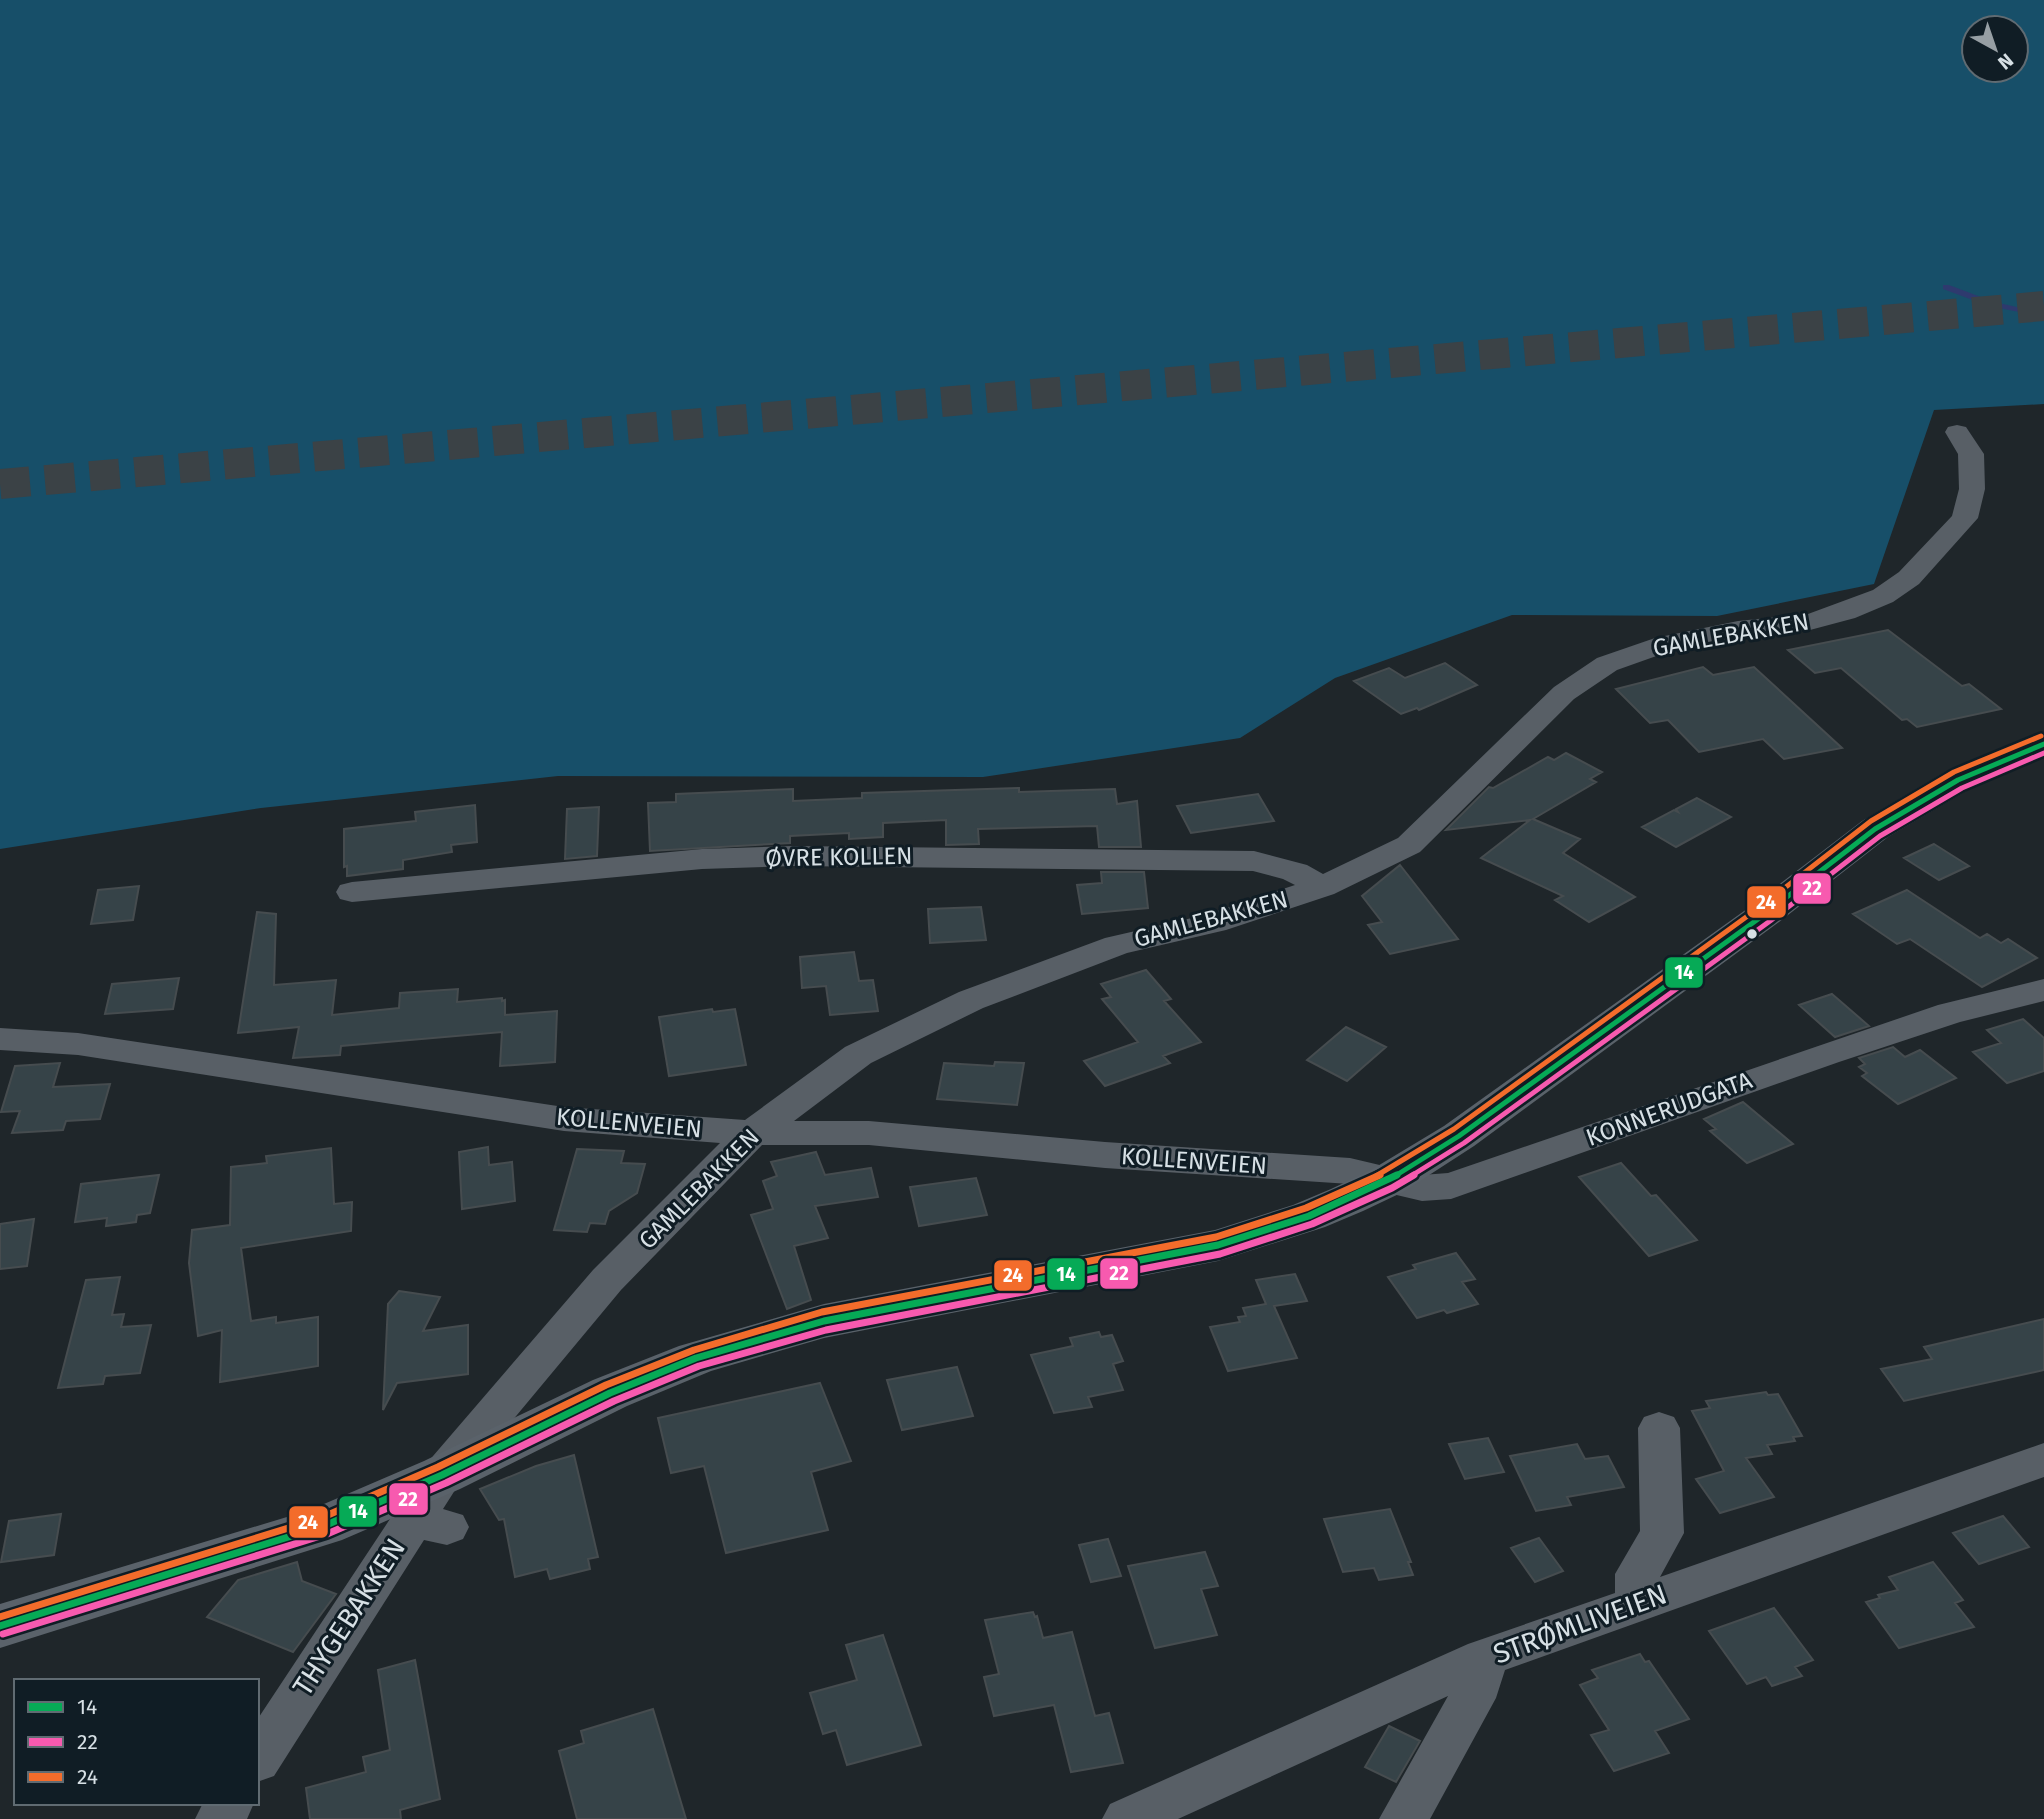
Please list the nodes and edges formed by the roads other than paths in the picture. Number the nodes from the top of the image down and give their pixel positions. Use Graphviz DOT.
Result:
graph roads {
  1 [pos="1957,432"];
  2 [pos="2044,744"];
  3 [pos="1322,887"];
  4 [pos="352,892"];
  5 [pos="2044,990"];
  6 [pos="0,1039"];
  7 [pos="752,1133"];
  8 [pos="1387,1181"];
  9 [pos="1659,1428"];
  10 [pos="2044,1460"];
  11 [pos="442,1475"];
  12 [pos="1638,1604"];
  13 [pos="0,1626"];
  14 [pos="1484,1658"];
  15 [pos="259,1758"];
  16 [pos="1127,1819"];
  17 [pos="1404,1819"];
  1 -- 3 [label="street, GAMLEBAKKEN"];
  2 -- 8 [label="main road"];
  3 -- 4 [label="street, ØVRE KOLLEN"];
  3 -- 7 [label="street, GAMLEBAKKEN"];
  5 -- 8 [label="street, KONNERUDGATA"];
  6 -- 7 [label="street, KOLLENVEIEN"];
  7 -- 8 [label="street, KOLLENVEIEN"];
  7 -- 11 [label="street, GAMLEBAKKEN"];
  8 -- 11 [label="main road"];
  9 -- 12 [label="street"];
  10 -- 12 [label="street, STRØMLIVEIEN"];
  11 -- 13 [label="main road"];
  11 -- 15 [label="street, THYGEBAKKEN"];
  12 -- 14 [label="street, STRØMLIVEIEN"];
  14 -- 16 [label="street, STRØMLIVEIEN"];
  14 -- 17 [label="street"];
}
